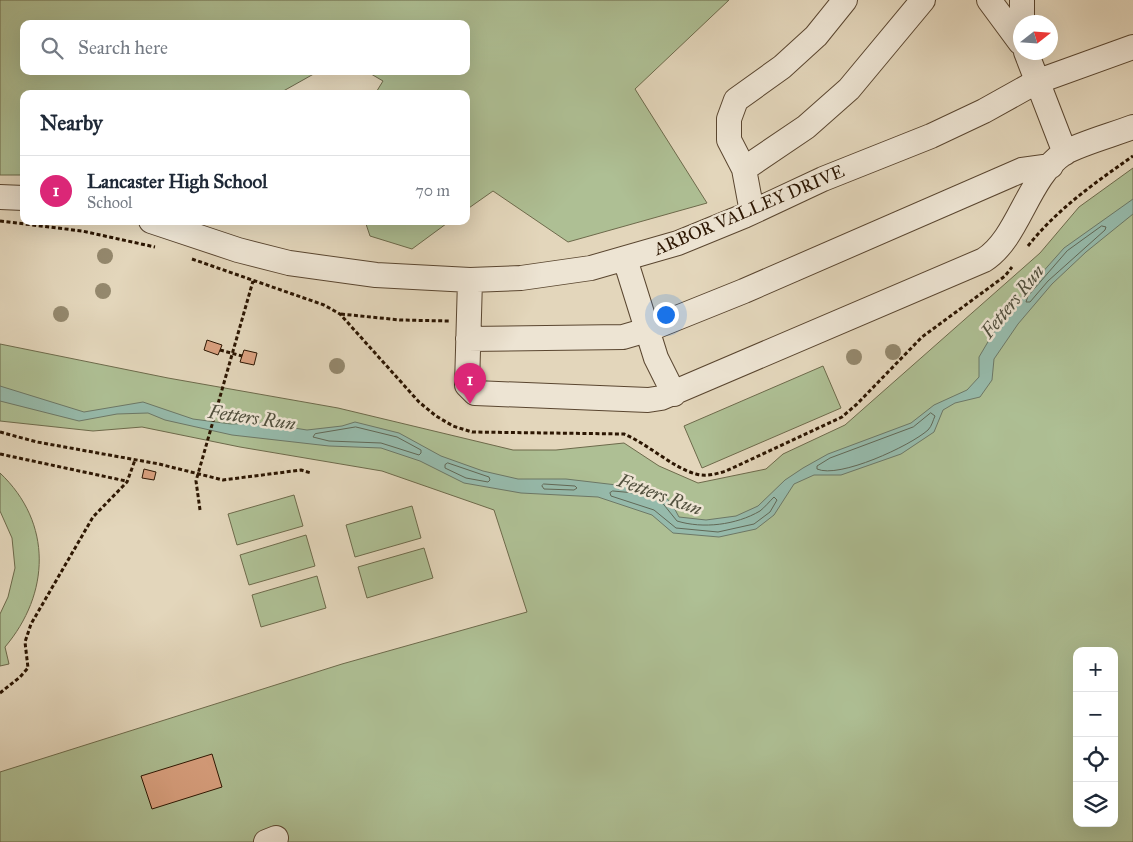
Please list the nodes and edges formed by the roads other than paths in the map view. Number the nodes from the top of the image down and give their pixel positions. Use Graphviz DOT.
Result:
graph roads {
  1 [pos="845,0"];
  2 [pos="923,0"];
  3 [pos="989,0"];
  4 [pos="1022,0"];
  5 [pos="1022,15"];
  6 [pos="1013,33"];
  7 [pos="1133,47"];
  8 [pos="1029,60"];
  9 [pos="1036,82"];
  10 [pos="1133,127"];
  11 [pos="1058,159"];
  12 [pos="744,169"];
  13 [pos="0,197"];
  14 [pos="20,198"];
  15 [pos="752,212"];
  16 [pos="163,225"];
  17 [pos="625,259"];
  18 [pos="470,280"];
  19 [pos="469,330"];
  20 [pos="648,330"];
  21 [pos="674,394"];
  1 -- 12 [label="lane"];
  2 -- 12 [label="lane"];
  3 -- 6 [label="lane"];
  4 -- 5 [label="lane"];
  7 -- 9 [label="lane, ARBOR VALLEY DRIVE"];
  8 -- 9 [label="lane"];
  9 -- 11 [label="lane"];
  9 -- 15 [label="lane, ARBOR VALLEY DRIVE"];
  10 -- 11 [label="lane"];
  11 -- 20 [label="lane"];
  11 -- 21 [label="lane"];
  12 -- 15 [label="lane"];
  13 -- 14 [label="lane"];
  15 -- 17 [label="lane, ARBOR VALLEY DRIVE"];
  16 -- 18 [label="lane, ARBOR VALLEY DRIVE"];
  17 -- 18 [label="lane, ARBOR VALLEY DRIVE"];
  17 -- 20 [label="lane"];
  18 -- 19 [label="lane"];
  19 -- 20 [label="lane"];
  19 -- 21 [label="lane"];
  20 -- 21 [label="lane"];
}
